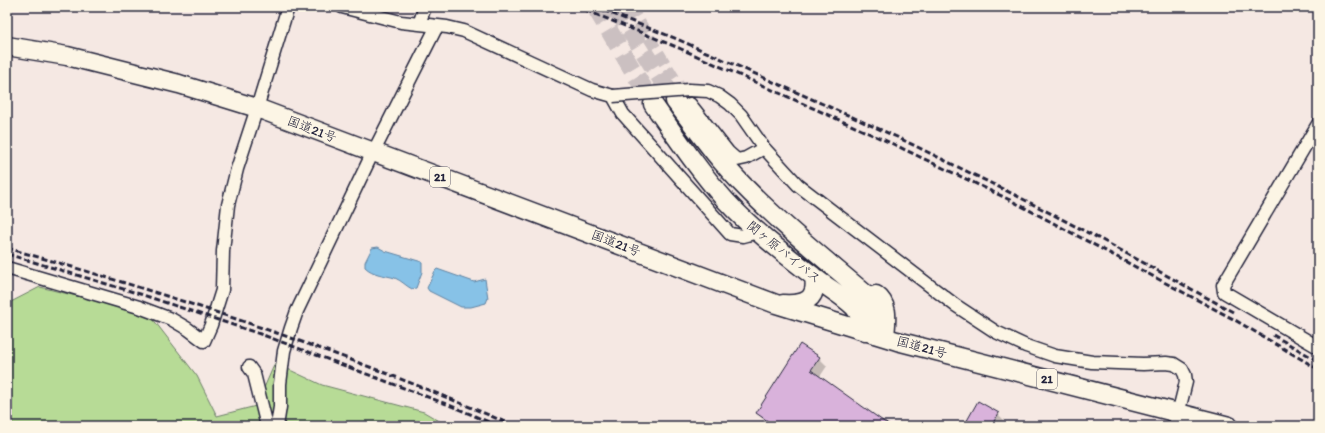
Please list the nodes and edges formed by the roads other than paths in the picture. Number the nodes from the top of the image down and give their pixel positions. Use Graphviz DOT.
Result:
graph roads {
  1 [pos="288,7"];
  2 [pos="342,7"];
  3 [pos="425,7"];
  4 [pos="419,24"];
  5 [pos="437,26"];
  6 [pos="7,46"];
  7 [pos="613,96"];
  8 [pos="682,103"];
  9 [pos="653,104"];
  10 [pos="257,108"];
  11 [pos="1316,131"];
  12 [pos="764,148"];
  13 [pos="373,152"];
  14 [pos="758,232"];
  15 [pos="835,267"];
  16 [pos="7,268"];
  17 [pos="814,277"];
  18 [pos="776,304"];
  19 [pos="865,332"];
  20 [pos="885,337"];
  21 [pos="1318,347"];
  22 [pos="249,367"];
  23 [pos="1176,419"];
  24 [pos="267,426"];
  25 [pos="277,426"];
  26 [pos="1229,426"];
  1 -- 10 [label="street"];
  2 -- 4 [label="street"];
  3 -- 4 [label="street"];
  4 -- 5 [label="street"];
  5 -- 7 [label="street"];
  5 -- 13 [label="street"];
  6 -- 10 [label="highway, 国道21号 / 21"];
  7 -- 12 [label="street, bridge"];
  7 -- 14 [label="street"];
  8 -- 12 [label="street"];
  8 -- 15 [label="highway, 関ヶ原バイパス"];
  9 -- 14 [label="highway, 関ヶ原バイパス"];
  10 -- 13 [label="highway, 国道21号 / 21"];
  10 -- 16 [label="street"];
  11 -- 21 [label="street"];
  12 -- 23 [label="street"];
  13 -- 18 [label="highway, 国道21号 / 21"];
  13 -- 25 [label="street"];
  14 -- 17 [label="highway, 関ヶ原バイパス"];
  15 -- 19 [label="highway, 関ヶ原バイパス"];
  15 -- 20 [label="highway, 関ヶ原バイパス"];
  17 -- 18 [label="highway"];
  17 -- 19 [label="highway, 関ヶ原バイパス"];
  18 -- 19 [label="highway, 国道21号 / 21"];
  19 -- 20 [label="highway, 国道21号 / 21"];
  20 -- 23 [label="highway, 国道21号 / 21"];
  22 -- 24 [label="street"];
  23 -- 26 [label="highway, 国道21号 / 21"];
}
